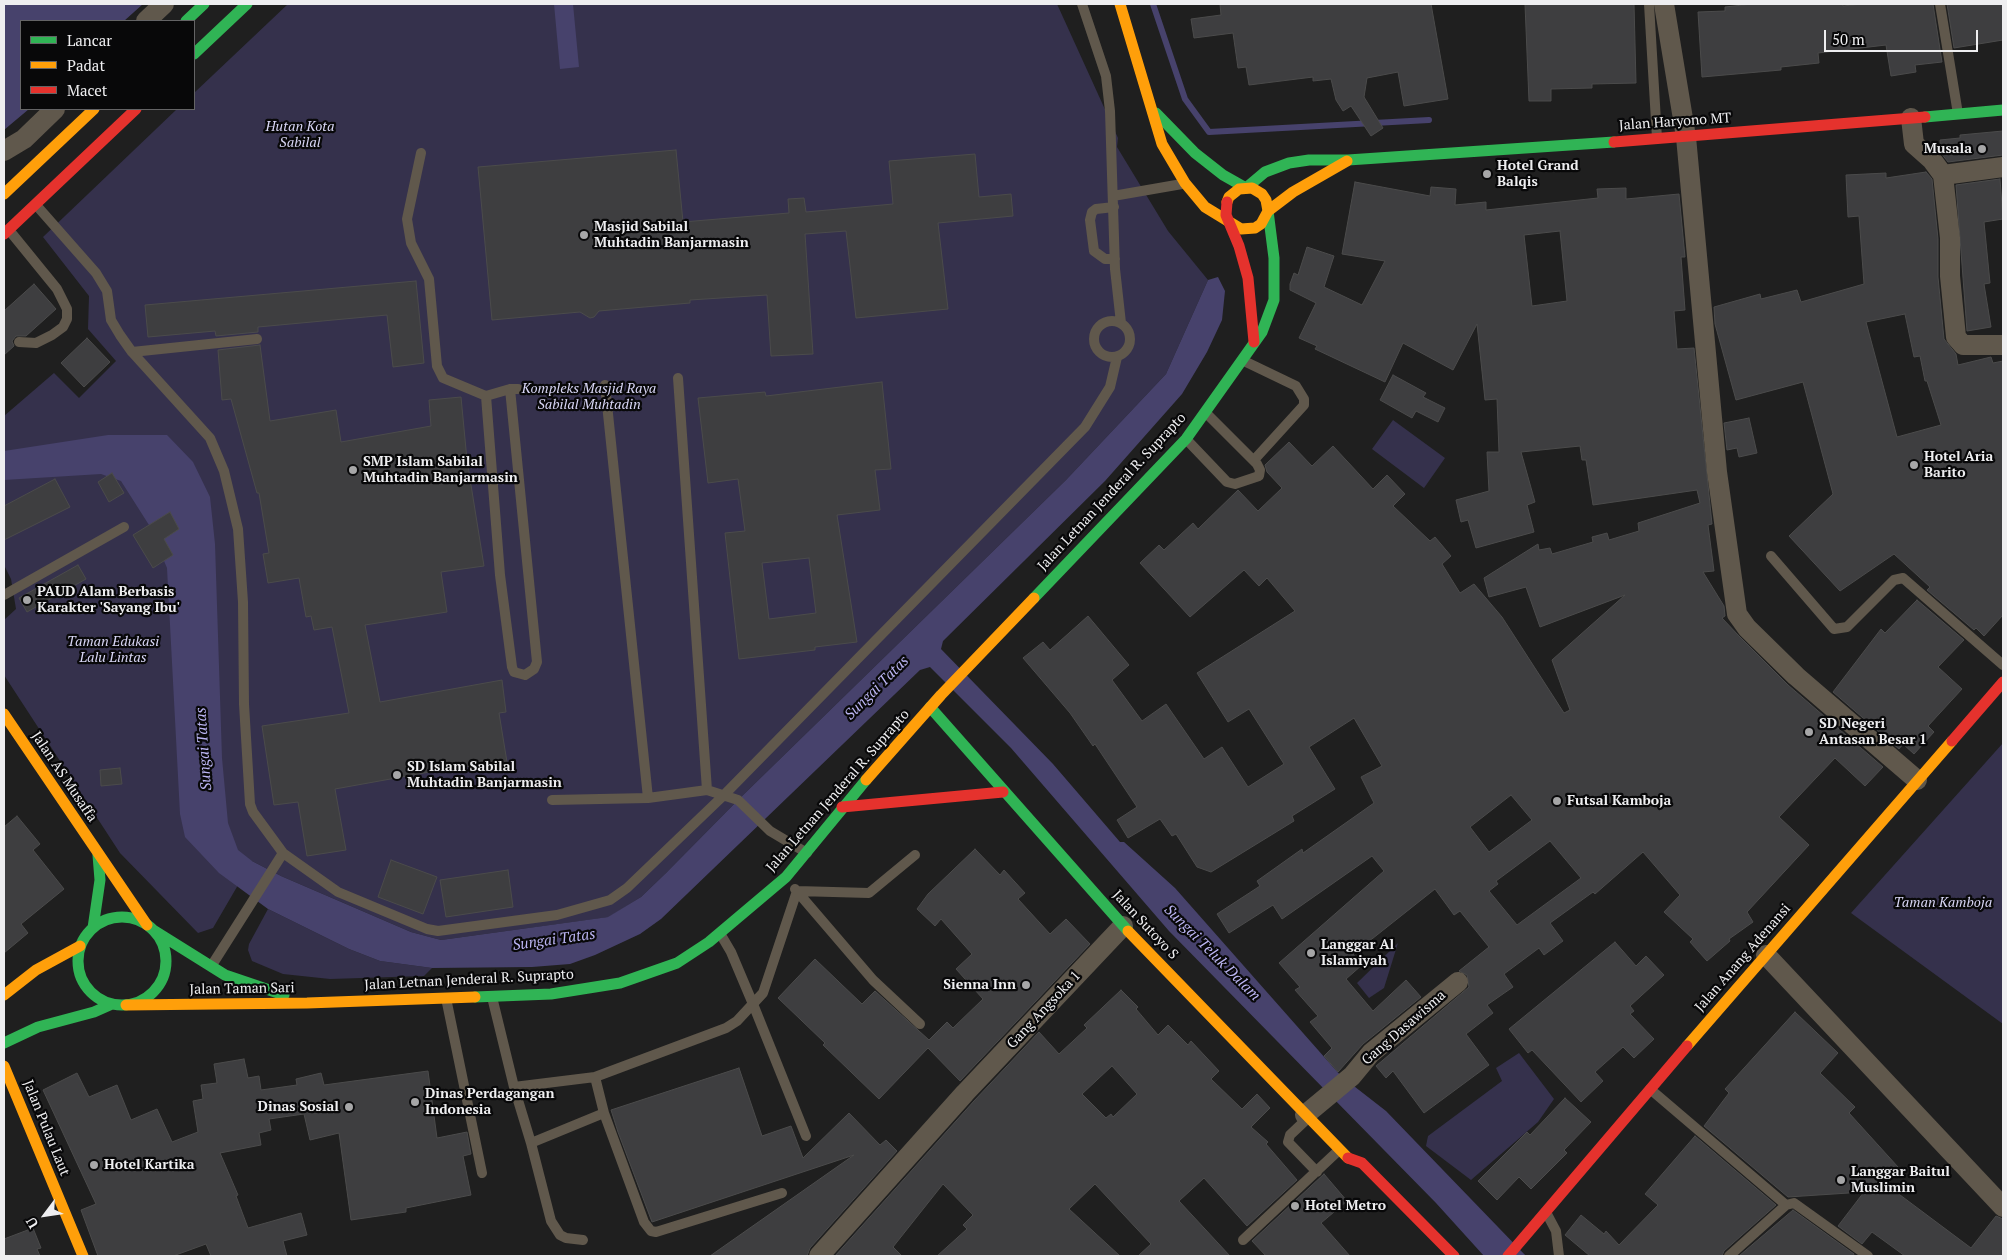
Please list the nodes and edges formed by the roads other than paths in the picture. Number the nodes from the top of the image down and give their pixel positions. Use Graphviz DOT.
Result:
graph roads {
  1 [pos="164,4"];
  2 [pos="204,4"];
  3 [pos="247,4"];
  4 [pos="1082,4"];
  5 [pos="1120,4"];
  6 [pos="1649,4"];
  7 [pos="1664,4"];
  8 [pos="1940,4"];
  9 [pos="147,20"];
  10 [pos="187,20"];
  11 [pos="195,53"];
  12 [pos="1150,106"];
  13 [pos="54,110"];
  14 [pos="93,110"];
  15 [pos="135,110"];
  16 [pos="2003,110"];
  17 [pos="1958,114"];
  18 [pos="1911,118"];
  19 [pos="1686,137"];
  20 [pos="1657,139"];
  21 [pos="4,151"];
  22 [pos="421,153"];
  23 [pos="1348,160"];
  24 [pos="2003,168"];
  25 [pos="1943,175"];
  26 [pos="1186,183"];
  27 [pos="1246,188"];
  28 [pos="4,194"];
  29 [pos="1113,196"];
  30 [pos="36,204"];
  31 [pos="1114,207"];
  32 [pos="1268,212"];
  33 [pos="1229,221"];
  34 [pos="6,232"];
  35 [pos="1115,259"];
  36 [pos="1121,322"];
  37 [pos="257,339"];
  38 [pos="19,342"];
  39 [pos="1254,342"];
  40 [pos="2003,345"];
  41 [pos="132,352"];
  42 [pos="1117,357"];
  43 [pos="1241,359"];
  44 [pos="678,378"];
  45 [pos="605,385"];
  46 [pos="486,396"];
  47 [pos="1205,412"];
  48 [pos="1186,438"];
  49 [pos="1254,460"];
  50 [pos="124,527"];
  51 [pos="1771,556"];
  52 [pos="4,595"];
  53 [pos="2003,665"];
  54 [pos="2003,682"];
  55 [pos="930,707"];
  56 [pos="4,714"];
  57 [pos="1917,780"];
  58 [pos="707,790"];
  59 [pos="1003,792"];
  60 [pos="723,796"];
  61 [pos="648,798"];
  62 [pos="552,800"];
  63 [pos="842,807"];
  64 [pos="283,853"];
  65 [pos="808,853"];
  66 [pos="98,855"];
  67 [pos="915,855"];
  68 [pos="786,877"];
  69 [pos="797,891"];
  70 [pos="1123,926"];
  71 [pos="150,927"];
  72 [pos="93,928"];
  73 [pos="720,933"];
  74 [pos="80,946"];
  75 [pos="1766,955"];
  76 [pos="211,966"];
  77 [pos="1458,982"];
  78 [pos="4,995"];
  79 [pos="492,996"];
  80 [pos="446,997"];
  81 [pos="307,1002"];
  82 [pos="112,1004"];
  83 [pos="754,1004"];
  84 [pos="126,1005"];
  85 [pos="920,1024"];
  86 [pos="4,1043"];
  87 [pos="4,1066"];
  88 [pos="595,1077"];
  89 [pos="12,1084"];
  90 [pos="514,1086"];
  91 [pos="1650,1088"];
  92 [pos="5,1102"];
  93 [pos="604,1113"];
  94 [pos="1307,1116"];
  95 [pos="806,1136"];
  96 [pos="530,1143"];
  97 [pos="1342,1153"];
  98 [pos="1317,1172"];
  99 [pos="482,1173"];
  100 [pos="1350,1174"];
  101 [pos="782,1193"];
  102 [pos="1786,1205"];
  103 [pos="2003,1207"];
  104 [pos="1545,1210"];
  105 [pos="582,1240"];
  106 [pos="1243,1240"];
  107 [pos="83,1256"];
  108 [pos="819,1256"];
  109 [pos="1454,1256"];
  110 [pos="1508,1256"];
  111 [pos="1559,1256"];
  112 [pos="1729,1256"];
  113 [pos="1868,1256"];
  1 -- 9 [label="street"];
  2 -- 10 [label="main road"];
  3 -- 11 [label="main road"];
  4 -- 29 [label="lane"];
  5 -- 12 [label="main road"];
  6 -- 20 [label="lane"];
  7 -- 19 [label="street"];
  8 -- 17 [label="lane"];
  12 -- 26 [label="main road"];
  12 -- 27 [label="main road"];
  13 -- 21 [label="street"];
  14 -- 28 [label="main road"];
  15 -- 30 [label="main road"];
  16 -- 17 [label="main road, Jalan Haryono MT"];
  17 -- 18 [label="main road, Jalan Haryono MT"];
  18 -- 19 [label="main road, Jalan Haryono MT"];
  18 -- 25 [label="street"];
  19 -- 20 [label="main road, Jalan Haryono MT"];
  19 -- 57 [label="street"];
  20 -- 23 [label="main road, Jalan Haryono MT"];
  22 -- 46 [label="lane"];
  23 -- 27 [label="main road, Jalan Haryono MT"];
  23 -- 32 [label="main road, Jalan Haryono MT"];
  24 -- 25 [label="street"];
  25 -- 40 [label="street"];
  26 -- 29 [label="lane"];
  26 -- 33 [label="main road"];
  27 -- 32 [label="main road"];
  27 -- 33 [label="main road"];
  29 -- 31 [label="lane"];
  30 -- 34 [label="main road"];
  30 -- 41 [label="lane"];
  31 -- 35 [label="lane"];
  31 -- 35 [label="lane"];
  32 -- 33 [label="main road"];
  32 -- 39 [label="main road, Jalan Letnan Jenderal R. Suprapto"];
  33 -- 39 [label="main road"];
  34 -- 38 [label="lane"];
  35 -- 36 [label="lane"];
  36 -- 42 [label="lane"];
  36 -- 42 [label="lane"];
  37 -- 41 [label="lane"];
  39 -- 43 [label="main road, Jalan Letnan Jenderal R. Suprapto"];
  41 -- 64 [label="lane"];
  42 -- 60 [label="lane"];
  43 -- 47 [label="main road, Jalan Letnan Jenderal R. Suprapto"];
  43 -- 49 [label="lane"];
  44 -- 58 [label="lane"];
  45 -- 61 [label="lane"];
  46 -- 46 [label="lane"];
  47 -- 48 [label="main road, Jalan Letnan Jenderal R. Suprapto"];
  47 -- 49 [label="lane"];
  48 -- 49 [label="lane"];
  48 -- 55 [label="main road, Jalan Letnan Jenderal R. Suprapto"];
  50 -- 52 [label="lane"];
  51 -- 53 [label="lane"];
  54 -- 57 [label="main road, Jalan Anang Adenansi"];
  55 -- 59 [label="main road, Jalan Sutoyo S"];
  55 -- 63 [label="main road, Jalan Letnan Jenderal R. Suprapto"];
  56 -- 66 [label="main road, Jalan AS Musaffa"];
  57 -- 75 [label="main road, Jalan Anang Adenansi"];
  58 -- 60 [label="lane"];
  58 -- 61 [label="lane"];
  59 -- 63 [label="main road"];
  59 -- 70 [label="main road, Jalan Sutoyo S"];
  60 -- 64 [label="lane"];
  60 -- 65 [label="lane"];
  61 -- 62 [label="lane"];
  63 -- 65 [label="main road, Jalan Letnan Jenderal R. Suprapto"];
  64 -- 76 [label="lane"];
  65 -- 68 [label="main road, Jalan Letnan Jenderal R. Suprapto"];
  66 -- 71 [label="main road, Jalan AS Musaffa"];
  66 -- 72 [label="main road"];
  67 -- 69 [label="lane"];
  68 -- 69 [label="lane"];
  68 -- 73 [label="main road, Jalan Letnan Jenderal R. Suprapto"];
  69 -- 83 [label="lane"];
  69 -- 85 [label="lane"];
  70 -- 94 [label="main road, Jalan Sutoyo S"];
  70 -- 108 [label="street, Gang Angsoka 1"];
  71 -- 72 [label="main road"];
  71 -- 76 [label="main road, Jalan Taman Sari"];
  71 -- 84 [label="main road"];
  72 -- 74 [label="main road"];
  73 -- 79 [label="main road, Jalan Letnan Jenderal R. Suprapto"];
  73 -- 83 [label="lane"];
  74 -- 78 [label="main road"];
  74 -- 82 [label="main road"];
  75 -- 91 [label="main road, Jalan Anang Adenansi"];
  75 -- 103 [label="street"];
  76 -- 81 [label="main road, Jalan Taman Sari"];
  77 -- 94 [label="street, Gang Dasawisma"];
  79 -- 80 [label="main road, Jalan Letnan Jenderal R. Suprapto"];
  79 -- 90 [label="lane"];
  80 -- 81 [label="main road, Jalan Letnan Jenderal R. Suprapto"];
  80 -- 99 [label="lane"];
  81 -- 84 [label="main road, Jalan Taman Sari"];
  82 -- 84 [label="main road"];
  82 -- 86 [label="main road"];
  83 -- 88 [label="lane"];
  83 -- 95 [label="lane"];
  87 -- 89 [label="main road, Jalan Pulau Laut"];
  88 -- 90 [label="lane"];
  88 -- 93 [label="lane"];
  89 -- 92 [label="lane"];
  89 -- 107 [label="main road, Jalan Pulau Laut"];
  90 -- 96 [label="lane"];
  91 -- 102 [label="lane"];
  91 -- 104 [label="main road, Jalan Anang Adenansi"];
  93 -- 96 [label="lane"];
  93 -- 101 [label="lane"];
  94 -- 97 [label="main road, Jalan Sutoyo S"];
  94 -- 98 [label="lane"];
  96 -- 105 [label="lane"];
  97 -- 98 [label="lane"];
  97 -- 100 [label="main road, Jalan Sutoyo S"];
  97 -- 109 [label="main road, Jalan Sutoyo S"];
  98 -- 106 [label="lane"];
  102 -- 112 [label="lane"];
  102 -- 113 [label="lane"];
  104 -- 110 [label="main road, Jalan Anang Adenansi"];
  104 -- 111 [label="lane"];
}
